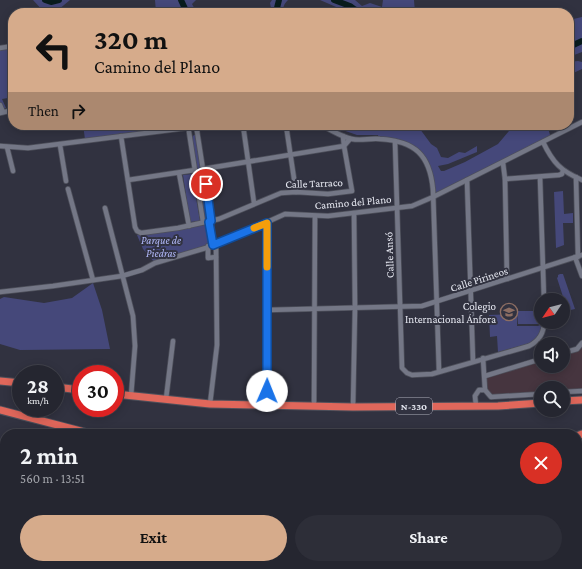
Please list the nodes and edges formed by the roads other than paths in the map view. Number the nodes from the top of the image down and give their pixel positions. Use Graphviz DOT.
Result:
graph roads {
  1 [pos="0,105"];
  2 [pos="2,112"];
  3 [pos="170,130"];
  4 [pos="187,130"];
  5 [pos="189,130"];
  6 [pos="243,130"];
  7 [pos="287,130"];
  8 [pos="330,130"];
  9 [pos="566,130"];
  10 [pos="197,131"];
  11 [pos="121,136"];
  12 [pos="343,136"];
  13 [pos="350,139"];
  14 [pos="395,141"];
  15 [pos="543,142"];
  16 [pos="60,144"];
  17 [pos="0,146"];
  18 [pos="344,146"];
  19 [pos="7,147"];
  20 [pos="291,156"];
  21 [pos="247,162"];
  22 [pos="503,163"];
  23 [pos="203,169"];
  24 [pos="195,170"];
  25 [pos="563,170"];
  26 [pos="13,171"];
  27 [pos="179,173"];
  28 [pos="540,177"];
  29 [pos="576,177"];
  30 [pos="504,179"];
  31 [pos="128,180"];
  32 [pos="467,180"];
  33 [pos="582,180"];
  34 [pos="66,181"];
  35 [pos="68,189"];
  36 [pos="296,192"];
  37 [pos="433,197"];
  38 [pos="254,203"];
  39 [pos="105,208"];
  40 [pos="396,208"];
  41 [pos="354,213"];
  42 [pos="315,216"];
  43 [pos="210,221"];
  44 [pos="203,222"];
  45 [pos="267,223"];
  46 [pos="189,226"];
  47 [pos="212,245"];
  48 [pos="578,256"];
  49 [pos="216,257"];
  50 [pos="543,267"];
  51 [pos="122,276"];
  52 [pos="582,276"];
  53 [pos="507,279"];
  54 [pos="92,280"];
  55 [pos="470,291"];
  56 [pos="0,292"];
  57 [pos="544,293"];
  58 [pos="437,302"];
  59 [pos="399,307"];
  60 [pos="355,308"];
  61 [pos="315,309"];
  62 [pos="267,310"];
  63 [pos="543,329"];
  64 [pos="173,341"];
  65 [pos="582,343"];
  66 [pos="570,351"];
  67 [pos="483,358"];
  68 [pos="473,361"];
  69 [pos="534,361"];
  70 [pos="439,371"];
  71 [pos="485,376"];
  72 [pos="0,381"];
  73 [pos="12,382"];
  74 [pos="267,389"];
  75 [pos="485,390"];
  76 [pos="582,391"];
  77 [pos="570,392"];
  78 [pos="534,394"];
  79 [pos="124,395"];
  80 [pos="131,396"];
  81 [pos="166,400"];
  82 [pos="582,400"];
  83 [pos="570,401"];
  84 [pos="534,403"];
  85 [pos="210,404"];
  86 [pos="257,405"];
  87 [pos="266,405"];
  88 [pos="314,406"];
  89 [pos="476,406"];
  90 [pos="353,407"];
  91 [pos="0,410"];
  92 [pos="73,429"];
  1 -- 2 [label="street"];
  3 -- 11 [label="street"];
  4 -- 24 [label="street"];
  5 -- 10 [label="street"];
  6 -- 21 [label="street"];
  7 -- 20 [label="street"];
  8 -- 12 [label="street"];
  9 -- 15 [label="street, Camino del Plano"];
  10 -- 23 [label="street"];
  11 -- 16 [label="street"];
  11 -- 31 [label="street"];
  12 -- 13 [label="street"];
  12 -- 18 [label="street"];
  13 -- 14 [label="street"];
  13 -- 18 [label="street"];
  14 -- 37 [label="street"];
  14 -- 40 [label="street, Calle Ansó"];
  15 -- 22 [label="street, Camino del Plano"];
  15 -- 25 [label="street"];
  16 -- 19 [label="street"];
  16 -- 34 [label="street"];
  17 -- 19 [label="street"];
  18 -- 20 [label="street"];
  18 -- 36 [label="street, Calle Tarraco"];
  19 -- 26 [label="street"];
  20 -- 21 [label="street"];
  20 -- 36 [label="street"];
  21 -- 23 [label="street"];
  21 -- 38 [label="street"];
  22 -- 30 [label="street"];
  22 -- 32 [label="street, Camino del Plano"];
  23 -- 43 [label="street"];
  24 -- 27 [label="street"];
  24 -- 44 [label="street"];
  25 -- 28 [label="street"];
  25 -- 29 [label="street"];
  27 -- 31 [label="street"];
  27 -- 46 [label="street"];
  28 -- 30 [label="street"];
  28 -- 50 [label="street"];
  29 -- 33 [label="street"];
  29 -- 48 [label="street"];
  30 -- 53 [label="street"];
  31 -- 46 [label="street, Calle Tarraco"];
  32 -- 37 [label="street, Camino del Plano"];
  32 -- 55 [label="street"];
  35 -- 54 [label="street"];
  36 -- 38 [label="street, Calle Tarraco"];
  37 -- 40 [label="street, Camino del Plano"];
  37 -- 58 [label="street"];
  38 -- 43 [label="street, Calle Tarraco"];
  39 -- 51 [label="street"];
  40 -- 41 [label="street, Camino del Plano"];
  40 -- 59 [label="street, Calle Ansó"];
  41 -- 42 [label="street, Camino del Plano"];
  41 -- 60 [label="street"];
  42 -- 45 [label="street, Camino del Plano"];
  42 -- 61 [label="street"];
  43 -- 44 [label="street, Calle Tarraco"];
  43 -- 47 [label="street"];
  44 -- 46 [label="street, Calle Tarraco"];
  45 -- 47 [label="street, Camino del Plano"];
  45 -- 62 [label="street"];
  47 -- 49 [label="street"];
  47 -- 49 [label="street"];
  47 -- 51 [label="street, Camino del Plano"];
  48 -- 50 [label="street, Calle Pirineos"];
  48 -- 52 [label="street"];
  49 -- 85 [label="street"];
  50 -- 53 [label="street, Calle Pirineos"];
  50 -- 57 [label="street"];
  51 -- 54 [label="street, Camino del Plano"];
  51 -- 80 [label="street"];
  53 -- 55 [label="street, Calle Pirineos"];
  54 -- 56 [label="street, Camino del Plano"];
  55 -- 58 [label="street, Calle Pirineos"];
  55 -- 68 [label="street"];
  58 -- 59 [label="street, Calle Pirineos"];
  58 -- 70 [label="street"];
  59 -- 60 [label="street, Calle Pirineos"];
  59 -- 70 [label="street, Calle Ansó"];
  60 -- 61 [label="street, Calle Pirineos"];
  60 -- 90 [label="street"];
  61 -- 62 [label="street, Calle Pirineos"];
  61 -- 88 [label="street"];
  62 -- 74 [label="street"];
  63 -- 67 [label="street"];
  64 -- 81 [label="street"];
  65 -- 66 [label="street"];
  67 -- 68 [label="street"];
  67 -- 71 [label="street"];
  68 -- 70 [label="street"];
  69 -- 71 [label="street"];
  71 -- 75 [label="street"];
  72 -- 73 [label="highway"];
  74 -- 86 [label="street"];
  74 -- 87 [label="street"];
  75 -- 78 [label="street"];
  75 -- 89 [label="street"];
  76 -- 77 [label="street"];
  79 -- 80 [label="highway, N-330"];
  80 -- 81 [label="highway, N-330"];
  81 -- 85 [label="highway, N-330"];
  82 -- 83 [label="highway"];
  84 -- 89 [label="highway, N-330"];
  85 -- 86 [label="highway, N-330"];
  86 -- 87 [label="highway, N-330"];
  87 -- 88 [label="highway, N-330"];
  88 -- 90 [label="highway, N-330"];
  89 -- 90 [label="highway, N-330"];
  91 -- 92 [label="highway"];
}
